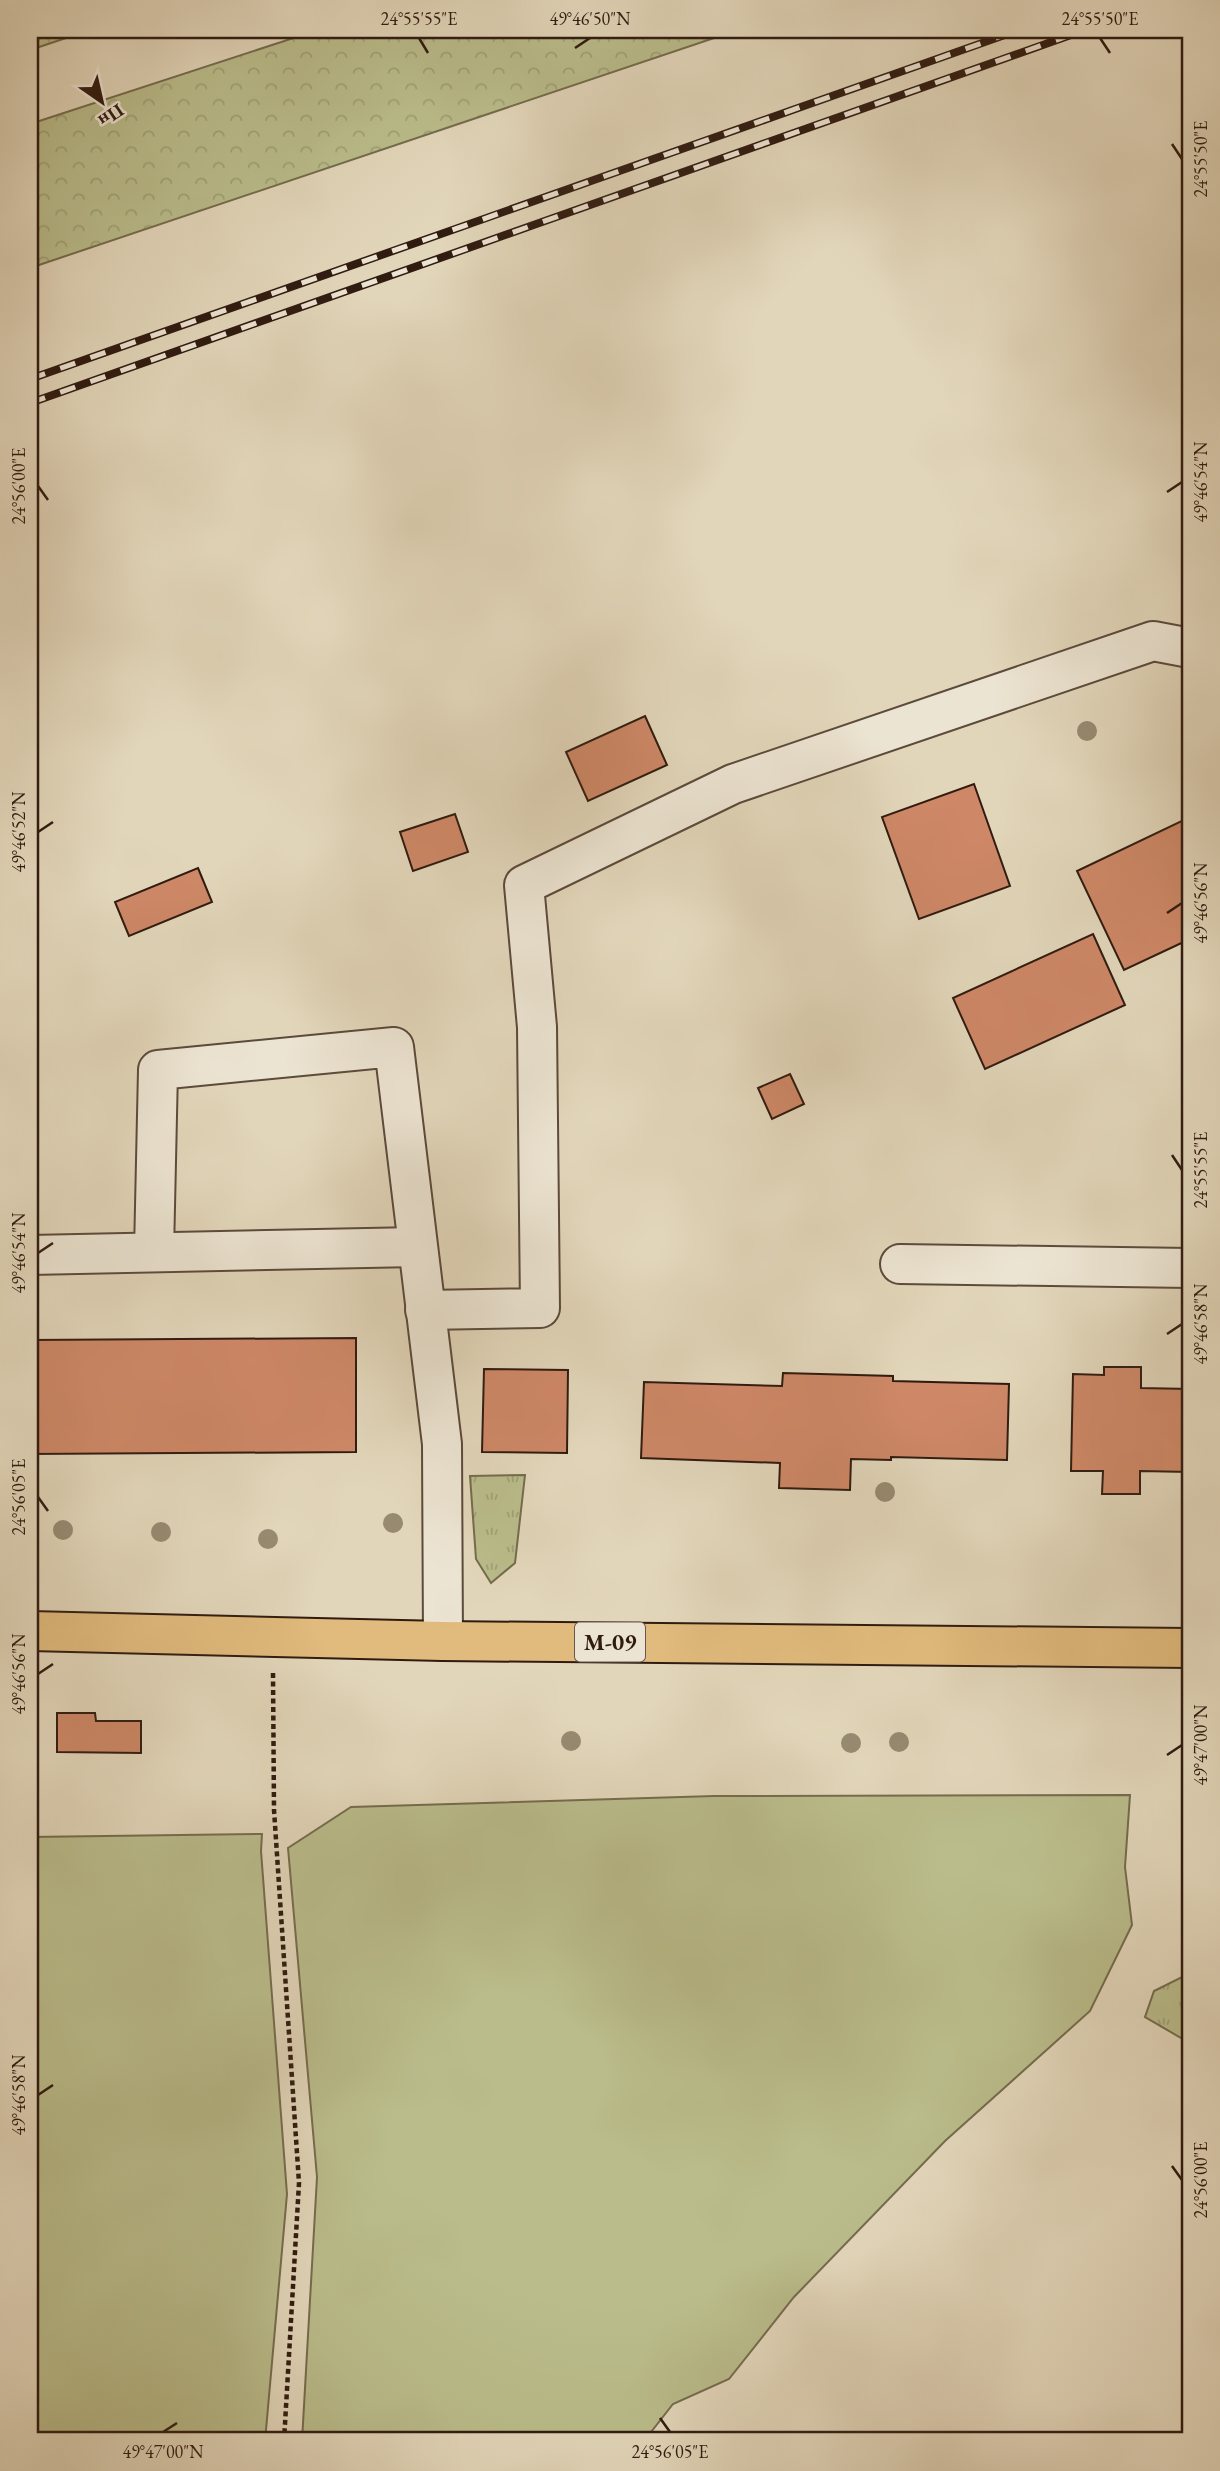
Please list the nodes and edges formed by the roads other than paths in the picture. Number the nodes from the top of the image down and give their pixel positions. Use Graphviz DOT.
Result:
graph roads {
  1 [pos="1190,648"];
  2 [pos="417,1247"];
  3 [pos="154,1252"];
  4 [pos="30,1255"];
  5 [pos="900,1264"];
  6 [pos="1190,1268"];
  7 [pos="425,1310"];
  8 [pos="30,1631"];
  9 [pos="443,1641"];
  10 [pos="1190,1648"];
  1 -- 7 [label="lane"];
  2 -- 3 [label="lane"];
  2 -- 3 [label="lane"];
  2 -- 7 [label="lane"];
  3 -- 4 [label="lane"];
  5 -- 6 [label="lane"];
  7 -- 9 [label="lane"];
  8 -- 9 [label="highway, М-09"];
  9 -- 10 [label="highway, М-09"];
}
